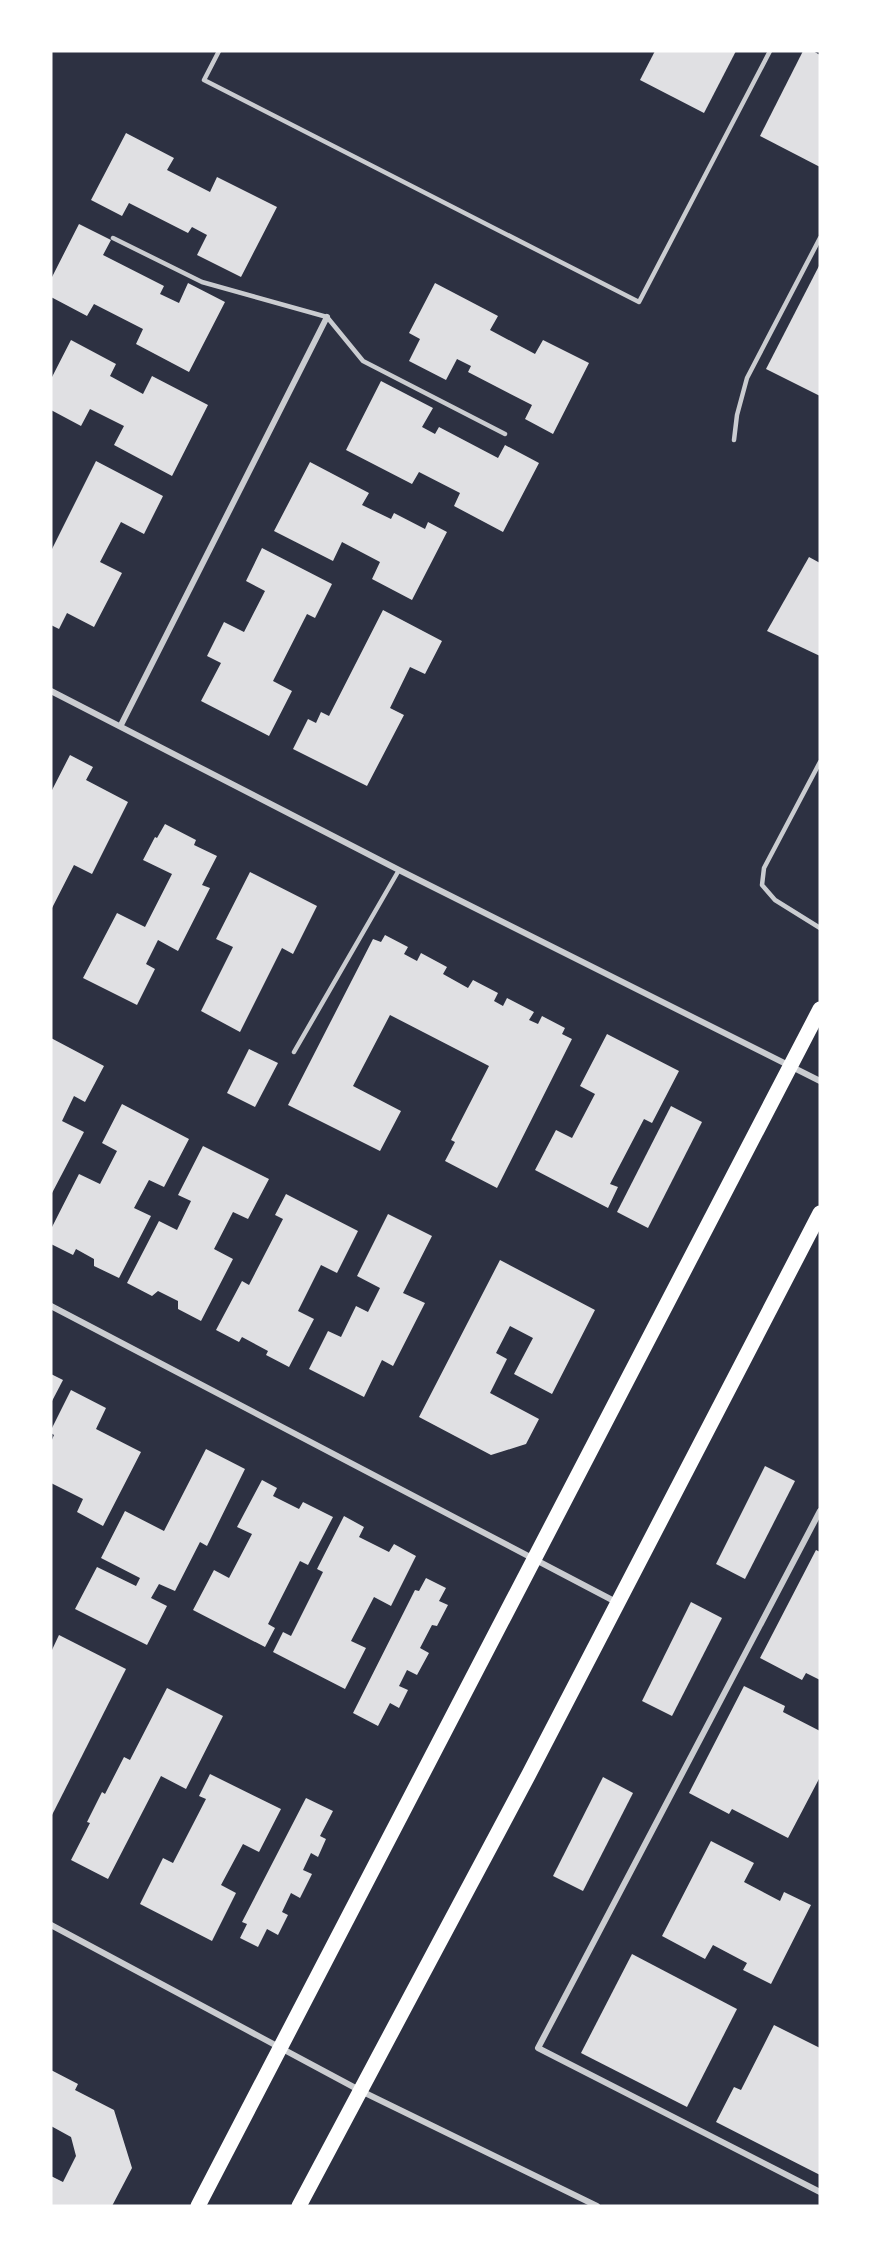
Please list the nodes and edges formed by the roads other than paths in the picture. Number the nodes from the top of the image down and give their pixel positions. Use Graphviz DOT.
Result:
graph roads {
  1 [pos="219,51"];
  2 [pos="770,51"];
  3 [pos="113,238"];
  4 [pos="820,238"];
  5 [pos="327,317"];
  6 [pos="505,434"];
  7 [pos="734,440"];
  8 [pos="51,691"];
  9 [pos="121,725"];
  10 [pos="820,762"];
  11 [pos="399,870"];
  12 [pos="820,928"];
  13 [pos="820,1009"];
  14 [pos="294,1052"];
  15 [pos="790,1065"];
  16 [pos="820,1081"];
  17 [pos="820,1213"];
  18 [pos="51,1306"];
  19 [pos="820,1511"];
  20 [pos="533,1558"];
  21 [pos="618,1603"];
  22 [pos="51,1925"];
  23 [pos="279,2049"];
  24 [pos="361,2091"];
  25 [pos="820,2192"];
  26 [pos="198,2206"];
  27 [pos="299,2206"];
  28 [pos="597,2206"];
  1 -- 2 [label="lane"];
  3 -- 5 [label="lane"];
  4 -- 7 [label="lane"];
  5 -- 6 [label="lane"];
  5 -- 9 [label="street"];
  8 -- 9 [label="street"];
  9 -- 11 [label="street"];
  10 -- 12 [label="lane"];
  11 -- 14 [label="lane"];
  11 -- 15 [label="street"];
  13 -- 15 [label="main road"];
  15 -- 16 [label="street"];
  15 -- 20 [label="main road"];
  17 -- 21 [label="main road"];
  18 -- 20 [label="street"];
  19 -- 25 [label="street"];
  20 -- 21 [label="street"];
  20 -- 23 [label="main road"];
  21 -- 24 [label="main road"];
  22 -- 23 [label="street"];
  23 -- 24 [label="street"];
  23 -- 26 [label="main road"];
  24 -- 27 [label="main road"];
  24 -- 28 [label="street"];
}
